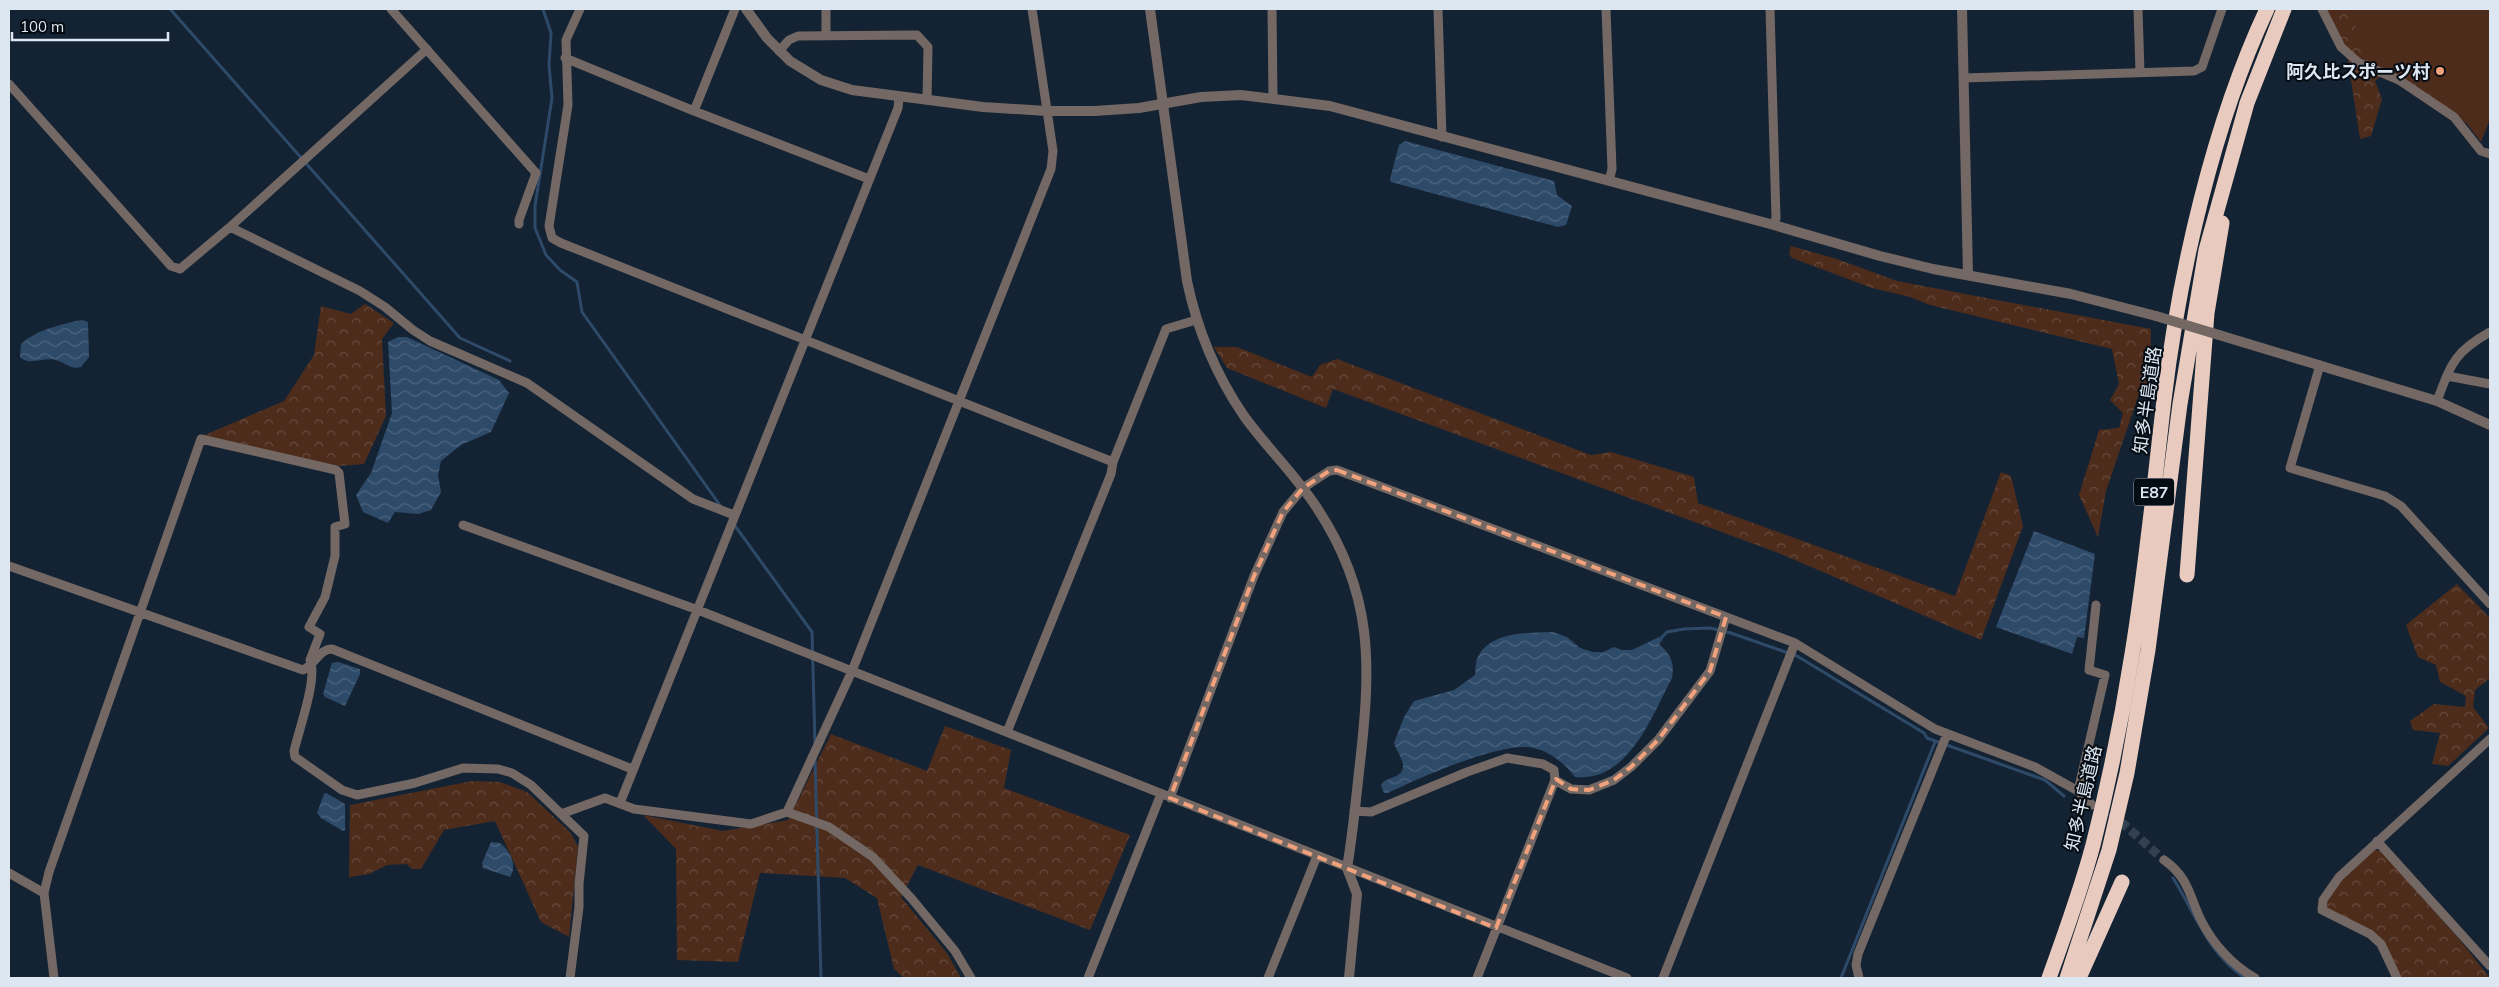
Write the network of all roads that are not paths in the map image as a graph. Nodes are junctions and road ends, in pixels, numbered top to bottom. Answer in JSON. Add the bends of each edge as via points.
{"nodes":[{"id":1,"x":391,"y":9,"type":"edge"},
{"id":2,"x":580,"y":9,"type":"edge"},
{"id":3,"x":735,"y":9,"type":"edge"},
{"id":4,"x":746,"y":9,"type":"edge"},
{"id":5,"x":826,"y":9,"type":"edge"},
{"id":6,"x":1032,"y":9,"type":"edge"},
{"id":7,"x":1150,"y":9,"type":"edge"},
{"id":8,"x":1272,"y":9,"type":"edge"},
{"id":9,"x":1438,"y":9,"type":"edge"},
{"id":10,"x":1606,"y":9,"type":"edge"},
{"id":11,"x":1770,"y":9,"type":"edge"},
{"id":12,"x":1962,"y":9,"type":"edge"},
{"id":13,"x":2138,"y":9,"type":"edge"},
{"id":14,"x":2222,"y":9,"type":"edge"},
{"id":15,"x":2267,"y":9,"type":"edge"},
{"id":16,"x":2284,"y":9,"type":"edge"},
{"id":17,"x":2322,"y":9,"type":"edge"},
{"id":18,"x":826,"y":35,"type":"junction"},
{"id":19,"x":427,"y":50,"type":"junction"},
{"id":20,"x":780,"y":51,"type":"junction"},
{"id":21,"x":565,"y":58,"type":"junction"},
{"id":22,"x":2140,"y":72,"type":"junction"},
{"id":23,"x":1964,"y":78,"type":"junction"},
{"id":24,"x":9,"y":84,"type":"edge"},
{"id":25,"x":899,"y":98,"type":"junction"},
{"id":26,"x":1273,"y":98,"type":"junction"},
{"id":27,"x":927,"y":100,"type":"junction"},
{"id":28,"x":1162,"y":103,"type":"junction"},
{"id":29,"x":694,"y":111,"type":"junction"},
{"id":30,"x":1046,"y":111,"type":"junction"},
{"id":31,"x":1442,"y":137,"type":"junction"},
{"id":32,"x":2236,"y":140,"type":"junction"},
{"id":33,"x":2490,"y":154,"type":"edge"},
{"id":34,"x":869,"y":179,"type":"junction"},
{"id":35,"x":1609,"y":181,"type":"junction"},
{"id":36,"x":519,"y":224,"type":"dead end"},
{"id":37,"x":1774,"y":226,"type":"junction"},
{"id":38,"x":230,"y":227,"type":"junction"},
{"id":39,"x":1968,"y":274,"type":"junction"},
{"id":40,"x":1196,"y":320,"type":"junction"},
{"id":41,"x":2490,"y":332,"type":"edge"},
{"id":42,"x":804,"y":339,"type":"junction"},
{"id":43,"x":2320,"y":365,"type":"junction"},
{"id":44,"x":2447,"y":376,"type":"junction"},
{"id":45,"x":2490,"y":384,"type":"edge"},
{"id":46,"x":960,"y":400,"type":"junction"},
{"id":47,"x":2437,"y":401,"type":"junction"},
{"id":48,"x":2490,"y":425,"type":"edge"},
{"id":49,"x":1113,"y":462,"type":"junction"},
{"id":50,"x":1302,"y":488,"type":"junction"},
{"id":51,"x":734,"y":515,"type":"junction"},
{"id":52,"x":463,"y":525,"type":"dead end"},
{"id":53,"x":9,"y":566,"type":"edge"},
{"id":54,"x":2187,"y":575,"type":"dead end"},
{"id":55,"x":2096,"y":604,"type":"dead end"},
{"id":56,"x":2490,"y":604,"type":"edge"},
{"id":57,"x":698,"y":610,"type":"junction"},
{"id":58,"x":140,"y":613,"type":"junction"},
{"id":59,"x":1726,"y":617,"type":"junction"},
{"id":60,"x":1795,"y":643,"type":"junction"},
{"id":61,"x":312,"y":666,"type":"junction"},
{"id":62,"x":852,"y":671,"type":"junction"},
{"id":63,"x":1007,"y":732,"type":"junction"},
{"id":64,"x":1948,"y":734,"type":"junction"},
{"id":65,"x":2490,"y":739,"type":"edge"},
{"id":66,"x":632,"y":769,"type":"junction"},
{"id":67,"x":1555,"y":780,"type":"junction"},
{"id":68,"x":2078,"y":791,"type":"junction"},
{"id":69,"x":1166,"y":796,"type":"junction"},
{"id":70,"x":620,"y":803,"type":"junction"},
{"id":71,"x":2092,"y":806,"type":"tunnel mouth"},
{"id":72,"x":1354,"y":811,"type":"junction"},
{"id":73,"x":787,"y":812,"type":"junction"},
{"id":74,"x":561,"y":814,"type":"junction"},
{"id":75,"x":2377,"y":841,"type":"junction"},
{"id":76,"x":1317,"y":856,"type":"junction"},
{"id":77,"x":2164,"y":860,"type":"tunnel mouth"},
{"id":78,"x":1347,"y":868,"type":"junction"},
{"id":79,"x":9,"y":873,"type":"edge"},
{"id":80,"x":2122,"y":882,"type":"dead end"},
{"id":81,"x":44,"y":893,"type":"junction"},
{"id":82,"x":1496,"y":928,"type":"junction"},
{"id":83,"x":2490,"y":966,"type":"edge"},
{"id":84,"x":54,"y":978,"type":"edge"},
{"id":85,"x":570,"y":978,"type":"edge"},
{"id":86,"x":971,"y":978,"type":"edge"},
{"id":87,"x":1088,"y":978,"type":"edge"},
{"id":88,"x":1268,"y":978,"type":"edge"},
{"id":89,"x":1349,"y":978,"type":"edge"},
{"id":90,"x":1477,"y":978,"type":"edge"},
{"id":91,"x":1627,"y":978,"type":"edge"},
{"id":92,"x":1663,"y":978,"type":"edge"},
{"id":93,"x":1859,"y":978,"type":"edge"},
{"id":94,"x":2050,"y":978,"type":"edge"},
{"id":95,"x":2067,"y":978,"type":"edge"},
{"id":96,"x":2079,"y":978,"type":"edge"},
{"id":97,"x":2255,"y":978,"type":"edge"},
{"id":98,"x":2397,"y":978,"type":"edge"}],
"edges":[{"from":1,"to":19,"type":"street"},
{"from":2,"to":21,"type":"street","via":[[566,40]]},
{"from":3,"to":29,"type":"street"},
{"from":4,"to":20,"type":"street"},
{"from":5,"to":18,"type":"street"},
{"from":6,"to":30,"type":"street"},
{"from":7,"to":28,"type":"street"},
{"from":8,"to":26,"type":"street"},
{"from":9,"to":31,"type":"street"},
{"from":10,"to":35,"type":"street","via":[[1612,169]]},
{"from":11,"to":37,"type":"street"},
{"from":12,"to":23,"type":"street"},
{"from":13,"to":22,"type":"street"},
{"from":14,"to":22,"type":"street","via":[[2202,67],[2194,71]]},
{"from":15,"to":94,"type":"highway","name":"知多半島道路","number":"E87","via":[[2232,99],[2199,211],[2164,398],[2134,644],[2110,770],[2092,847]]},
{"from":16,"to":32,"type":"highway","name":"知多半島道路","number":"E87","via":[[2261,64]]},
{"from":17,"to":33,"type":"street","via":[[2341,47],[2359,63],[2399,80],[2454,117],[2481,151]]},
{"from":18,"to":20,"type":"street","via":[[795,36]]},
{"from":18,"to":27,"type":"street","via":[[911,34],[922,38],[929,55]]},
{"from":19,"to":36,"type":"street","via":[[539,173]]},
{"from":19,"to":38,"type":"street"},
{"from":20,"to":25,"type":"street","via":[[821,80],[852,90]]},
{"from":21,"to":29,"type":"street"},
{"from":21,"to":42,"type":"street","via":[[568,105],[550,226],[552,238]]},
{"from":22,"to":23,"type":"street"},
{"from":23,"to":39,"type":"street"},
{"from":24,"to":38,"type":"street","via":[[171,266],[183,268]]},
{"from":25,"to":27,"type":"street"},
{"from":25,"to":34,"type":"street","via":[[898,108]]},
{"from":26,"to":28,"type":"street","via":[[1222,96]]},
{"from":26,"to":31,"type":"street","via":[[1330,106]]},
{"from":27,"to":30,"type":"street"},
{"from":28,"to":30,"type":"street","via":[[1095,111]]},
{"from":28,"to":40,"type":"street","via":[[1187,281]]},
{"from":29,"to":34,"type":"street"},
{"from":30,"to":46,"type":"street","via":[[1053,151],[1051,169]]},
{"from":31,"to":35,"type":"street"},
{"from":32,"to":54,"type":"highway","via":[[2236,162],[2207,313]]},
{"from":32,"to":95,"type":"highway","name":"知多半島道路","number":"E87","via":[[2206,250],[2194,312],[2149,641],[2127,773],[2109,850]]},
{"from":34,"to":42,"type":"street"},
{"from":35,"to":37,"type":"street"},
{"from":37,"to":39,"type":"street","via":[[1880,256]]},
{"from":38,"to":51,"type":"street","via":[[360,291],[430,341],[527,383],[693,499]]},
{"from":39,"to":43,"type":"street","bridge":true,"via":[[2071,294]]},
{"from":40,"to":49,"type":"street","via":[[1166,329]]},
{"from":40,"to":50,"type":"street","via":[[1208,351],[1244,417]]},
{"from":41,"to":44,"type":"street","via":[[2464,348]]},
{"from":42,"to":46,"type":"street"},
{"from":42,"to":51,"type":"street"},
{"from":43,"to":47,"type":"street"},
{"from":43,"to":56,"type":"street","via":[[2290,468],[2385,496],[2401,506]]},
{"from":44,"to":45,"type":"street"},
{"from":44,"to":47,"type":"street"},
{"from":46,"to":49,"type":"street"},
{"from":46,"to":62,"type":"street"},
{"from":47,"to":48,"type":"street"},
{"from":49,"to":63,"type":"street","via":[[1111,474]]},
{"from":50,"to":59,"type":"street","via":[[1329,470],[1337,470]]},
{"from":50,"to":69,"type":"street","via":[[1283,512],[1254,576]]},
{"from":50,"to":72,"type":"street","via":[[1343,554],[1364,625],[1367,696]]},
{"from":51,"to":57,"type":"street"},
{"from":52,"to":57,"type":"street"},
{"from":53,"to":58,"type":"street"},
{"from":55,"to":68,"type":"street","via":[[2089,670],[2105,675]]},
{"from":57,"to":62,"type":"street"},
{"from":57,"to":66,"type":"street"},
{"from":58,"to":61,"type":"street","via":[[303,670]]},
{"from":58,"to":61,"type":"street","via":[[201,439],[336,470],[345,524],[335,527],[335,556],[327,589],[309,627],[320,634],[310,660]]},
{"from":58,"to":81,"type":"street"},
{"from":59,"to":60,"type":"street"},
{"from":59,"to":67,"type":"street","via":[[1710,671],[1658,740],[1631,767],[1614,780],[1590,790],[1571,789]]},
{"from":60,"to":64,"type":"street"},
{"from":60,"to":92,"type":"street"},
{"from":61,"to":66,"type":"street","via":[[322,652],[332,649]]},
{"from":61,"to":74,"type":"street","via":[[312,681],[294,754],[342,790],[356,795],[366,794],[463,768],[498,769],[531,784]]},
{"from":62,"to":63,"type":"street"},
{"from":62,"to":73,"type":"street"},
{"from":63,"to":69,"type":"street"},
{"from":64,"to":68,"type":"street","via":[[2036,767]]},
{"from":64,"to":93,"type":"street","via":[[1858,954]]},
{"from":65,"to":75,"type":"street"},
{"from":66,"to":70,"type":"street"},
{"from":67,"to":72,"type":"street","via":[[1554,770],[1543,764],[1508,758],[1371,812]]},
{"from":67,"to":82,"type":"street"},
{"from":68,"to":71,"type":"street"},
{"from":69,"to":76,"type":"street"},
{"from":69,"to":87,"type":"street"},
{"from":70,"to":73,"type":"street","via":[[634,809],[751,824]]},
{"from":70,"to":74,"type":"street","via":[[605,798]]},
{"from":72,"to":78,"type":"street"},
{"from":73,"to":86,"type":"street","via":[[829,827],[873,857],[955,950]]},
{"from":74,"to":85,"type":"street","via":[[582,833],[585,843]]},
{"from":75,"to":83,"type":"street"},
{"from":75,"to":98,"type":"street","via":[[2339,876],[2321,906],[2325,912],[2370,934],[2381,944]]},
{"from":76,"to":78,"type":"street"},
{"from":76,"to":88,"type":"street"},
{"from":77,"to":97,"type":"street","via":[[2178,870],[2214,942],[2227,957]]},
{"from":78,"to":82,"type":"street"},
{"from":78,"to":89,"type":"street","via":[[1357,894]]},
{"from":79,"to":81,"type":"street"},
{"from":80,"to":96,"type":"highway"},
{"from":81,"to":84,"type":"street"},
{"from":82,"to":90,"type":"street"},
{"from":82,"to":91,"type":"street"}]}
